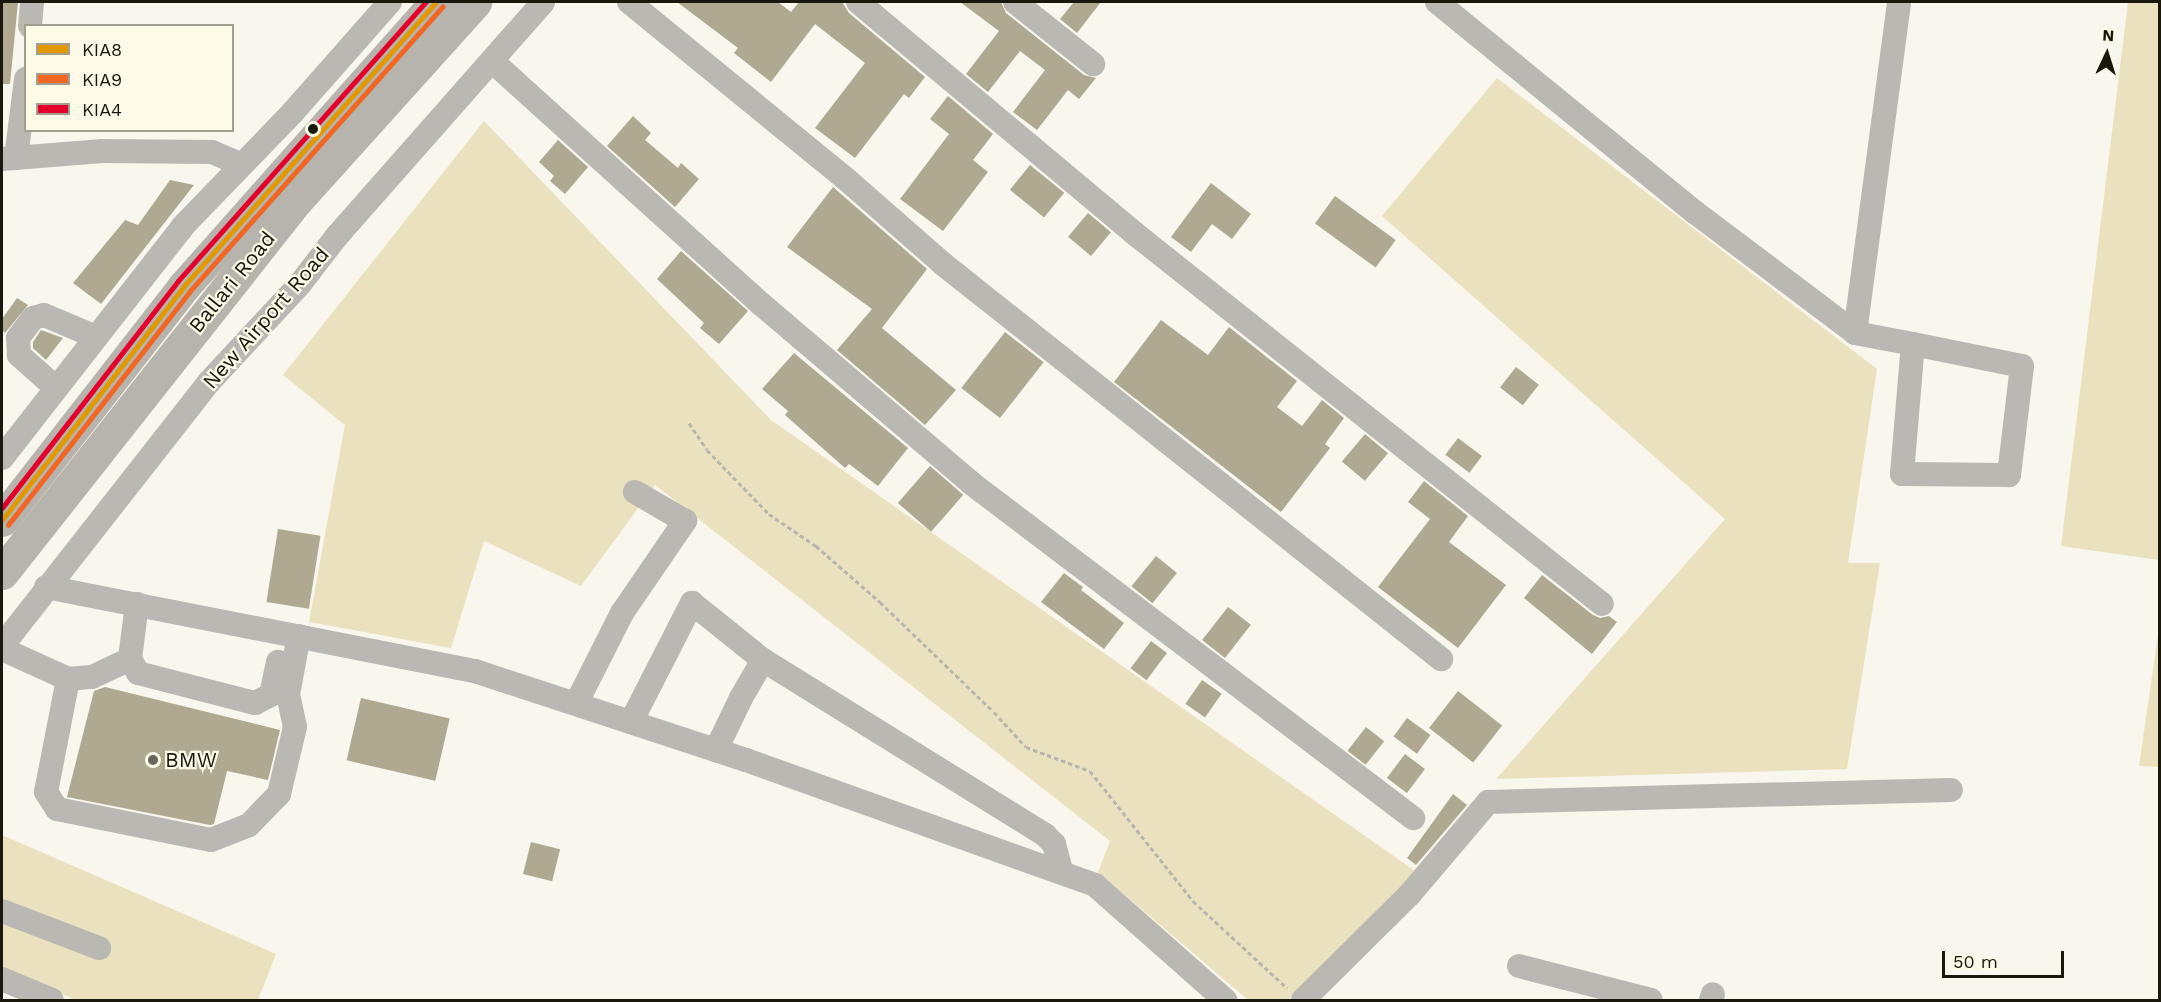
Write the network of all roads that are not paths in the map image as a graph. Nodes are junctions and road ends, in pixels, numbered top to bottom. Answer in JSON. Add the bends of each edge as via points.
{"nodes":[{"id":1,"x":32,"y":2,"type":"edge"},
{"id":2,"x":390,"y":2,"type":"edge"},
{"id":3,"x":475,"y":2,"type":"edge"},
{"id":4,"x":543,"y":2,"type":"edge"},
{"id":5,"x":629,"y":2,"type":"edge"},
{"id":6,"x":858,"y":2,"type":"edge"},
{"id":7,"x":1015,"y":2,"type":"edge"},
{"id":8,"x":1437,"y":2,"type":"edge"},
{"id":9,"x":1899,"y":2,"type":"edge"},
{"id":10,"x":431,"y":20,"type":"edge"},
{"id":11,"x":30,"y":24,"type":"edge"},
{"id":12,"x":492,"y":61,"type":"junction"},
{"id":13,"x":1093,"y":64,"type":"dead end"},
{"id":14,"x":24,"y":88,"type":"edge"},
{"id":15,"x":9,"y":158,"type":"edge"},
{"id":16,"x":240,"y":164,"type":"junction"},
{"id":17,"x":1855,"y":333,"type":"junction"},
{"id":18,"x":96,"y":337,"type":"junction"},
{"id":19,"x":1912,"y":344,"type":"junction"},
{"id":20,"x":56,"y":388,"type":"junction"},
{"id":21,"x":6,"y":448,"type":"edge"},
{"id":22,"x":635,"y":492,"type":"dead end"},
{"id":23,"x":2,"y":520,"type":"edge"},
{"id":24,"x":2,"y":573,"type":"edge"},
{"id":25,"x":46,"y":587,"type":"junction"},
{"id":26,"x":137,"y":604,"type":"junction"},
{"id":27,"x":1602,"y":604,"type":"dead end"},
{"id":28,"x":292,"y":634,"type":"junction"},
{"id":29,"x":2,"y":647,"type":"edge"},
{"id":30,"x":130,"y":659,"type":"junction"},
{"id":31,"x":1441,"y":659,"type":"dead end"},
{"id":32,"x":764,"y":660,"type":"junction"},
{"id":33,"x":68,"y":679,"type":"junction"},
{"id":34,"x":578,"y":702,"type":"junction"},
{"id":35,"x":631,"y":722,"type":"junction"},
{"id":36,"x":716,"y":750,"type":"junction"},
{"id":37,"x":1951,"y":790,"type":"dead end"},
{"id":38,"x":1413,"y":818,"type":"dead end"},
{"id":39,"x":1062,"y":873,"type":"junction"},
{"id":40,"x":2,"y":911,"type":"edge"},
{"id":41,"x":99,"y":948,"type":"dead end"},
{"id":42,"x":1519,"y":966,"type":"dead end"},
{"id":43,"x":2,"y":979,"type":"edge"},
{"id":44,"x":1299,"y":997,"type":"edge"},
{"id":45,"x":52,"y":1000,"type":"edge"},
{"id":46,"x":1225,"y":1000,"type":"edge"},
{"id":47,"x":1651,"y":1000,"type":"edge"}],
"edges":[{"from":1,"to":11,"type":"street"},
{"from":2,"to":16,"type":"street","via":[[293,112]]},
{"from":3,"to":10,"type":"highway","name":"Ballari Road"},
{"from":4,"to":12,"type":"street","name":"New Airport Road"},
{"from":5,"to":31,"type":"street","via":[[846,179],[943,264]]},
{"from":6,"to":27,"type":"street","via":[[1134,233]]},
{"from":7,"to":13,"type":"street"},
{"from":8,"to":17,"type":"street","via":[[1696,213]]},
{"from":9,"to":17,"type":"street"},
{"from":10,"to":23,"type":"highway","name":"Ballari Road","via":[[184,286]]},
{"from":10,"to":24,"type":"highway","name":"Ballari Road","via":[[296,201]]},
{"from":12,"to":25,"type":"street","name":"New Airport Road","via":[[337,236],[300,284],[208,382]]},
{"from":12,"to":38,"type":"street","via":[[761,304],[971,483]]},
{"from":14,"to":15,"type":"street"},
{"from":15,"to":16,"type":"street","via":[[102,151],[212,152]]},
{"from":16,"to":18,"type":"street","via":[[183,226]]},
{"from":17,"to":19,"type":"street"},
{"from":18,"to":20,"type":"street"},
{"from":18,"to":20,"type":"street","via":[[44,315],[33,318],[18,338],[19,355]]},
{"from":19,"to":19,"type":"street","via":[[2022,366],[2009,475],[1902,474]]},
{"from":20,"to":21,"type":"street"},
{"from":22,"to":34,"type":"street","via":[[685,521],[622,613]]},
{"from":25,"to":26,"type":"street"},
{"from":25,"to":29,"type":"street","name":"New Airport Road"},
{"from":26,"to":28,"type":"street"},
{"from":26,"to":30,"type":"street"},
{"from":28,"to":30,"type":"street","via":[[271,695],[255,703],[138,673]]},
{"from":28,"to":33,"type":"street","via":[[288,694],[296,727],[279,794],[249,825],[211,840],[57,809],[46,792]]},
{"from":28,"to":34,"type":"street","via":[[475,671]]},
{"from":29,"to":33,"type":"street"},
{"from":30,"to":33,"type":"street","via":[[92,677]]},
{"from":32,"to":35,"type":"street","via":[[692,603]]},
{"from":32,"to":36,"type":"street"},
{"from":32,"to":39,"type":"street","via":[[1045,835],[1054,844]]},
{"from":34,"to":35,"type":"street"},
{"from":35,"to":36,"type":"street"},
{"from":36,"to":39,"type":"street"},
{"from":37,"to":44,"type":"street","via":[[1488,802],[1410,894]]},
{"from":39,"to":46,"type":"street","via":[[1095,885]]},
{"from":40,"to":41,"type":"street"},
{"from":42,"to":47,"type":"street"},
{"from":43,"to":45,"type":"street"}]}
